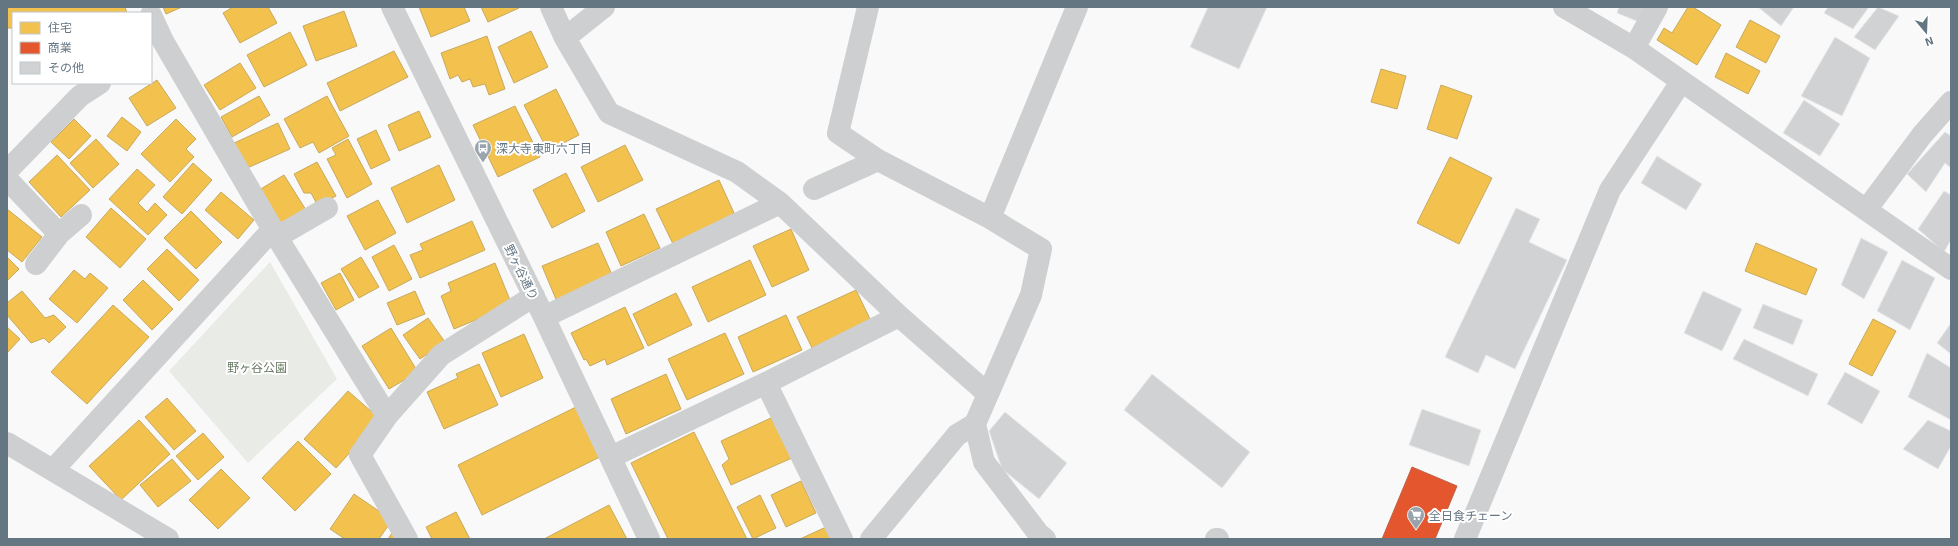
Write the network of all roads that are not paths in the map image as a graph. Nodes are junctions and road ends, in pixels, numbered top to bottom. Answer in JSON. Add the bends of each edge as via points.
{"nodes":[{"id":1,"x":392,"y":7,"type":"edge"},
{"id":2,"x":551,"y":7,"type":"edge"},
{"id":3,"x":604,"y":7,"type":"edge"},
{"id":4,"x":868,"y":7,"type":"edge"},
{"id":5,"x":1077,"y":7,"type":"edge"},
{"id":6,"x":1564,"y":7,"type":"edge"},
{"id":7,"x":1657,"y":7,"type":"edge"},
{"id":8,"x":152,"y":23,"type":"edge"},
{"id":9,"x":565,"y":38,"type":"junction"},
{"id":10,"x":157,"y":45,"type":"edge"},
{"id":11,"x":1634,"y":48,"type":"junction"},
{"id":12,"x":1681,"y":82,"type":"junction"},
{"id":13,"x":98,"y":84,"type":"edge"},
{"id":14,"x":1951,"y":102,"type":"edge"},
{"id":15,"x":878,"y":160,"type":"junction"},
{"id":16,"x":7,"y":171,"type":"edge"},
{"id":17,"x":7,"y":179,"type":"edge"},
{"id":18,"x":814,"y":189,"type":"dead end"},
{"id":19,"x":780,"y":203,"type":"junction"},
{"id":20,"x":327,"y":208,"type":"dead end"},
{"id":21,"x":1866,"y":210,"type":"junction"},
{"id":22,"x":81,"y":215,"type":"dead end"},
{"id":23,"x":990,"y":218,"type":"junction"},
{"id":24,"x":275,"y":233,"type":"junction"},
{"id":25,"x":59,"y":234,"type":"junction"},
{"id":26,"x":36,"y":264,"type":"dead end"},
{"id":27,"x":1951,"y":269,"type":"edge"},
{"id":28,"x":534,"y":296,"type":"junction"},
{"id":29,"x":899,"y":316,"type":"junction"},
{"id":30,"x":544,"y":317,"type":"junction"},
{"id":31,"x":766,"y":383,"type":"junction"},
{"id":32,"x":988,"y":394,"type":"junction"},
{"id":33,"x":387,"y":416,"type":"junction"},
{"id":34,"x":975,"y":424,"type":"junction"},
{"id":35,"x":7,"y":443,"type":"edge"},
{"id":36,"x":611,"y":457,"type":"junction"},
{"id":37,"x":53,"y":470,"type":"junction"},
{"id":38,"x":168,"y":539,"type":"edge"},
{"id":39,"x":407,"y":539,"type":"edge"},
{"id":40,"x":650,"y":539,"type":"edge"},
{"id":41,"x":842,"y":539,"type":"edge"},
{"id":42,"x":871,"y":539,"type":"edge"},
{"id":43,"x":1045,"y":539,"type":"edge"},
{"id":44,"x":1465,"y":539,"type":"edge"}],
"edges":[{"from":1,"to":28,"type":"street","name":"野ヶ谷通り"},
{"from":2,"to":9,"type":"street"},
{"from":3,"to":9,"type":"street"},
{"from":4,"to":15,"type":"street","via":[[838,133]]},
{"from":5,"to":23,"type":"street"},
{"from":6,"to":11,"type":"street"},
{"from":7,"to":11,"type":"street"},
{"from":8,"to":10,"type":"street"},
{"from":9,"to":19,"type":"street","via":[[609,113],[737,172]]},
{"from":10,"to":24,"type":"street"},
{"from":11,"to":12,"type":"street"},
{"from":12,"to":21,"type":"street"},
{"from":12,"to":44,"type":"street","via":[[1610,190]]},
{"from":13,"to":16,"type":"street","via":[[80,96]]},
{"from":14,"to":21,"type":"street","via":[[1922,135]]},
{"from":15,"to":18,"type":"street"},
{"from":15,"to":23,"type":"street"},
{"from":17,"to":25,"type":"street"},
{"from":19,"to":29,"type":"street"},
{"from":19,"to":30,"type":"street"},
{"from":20,"to":24,"type":"street"},
{"from":21,"to":27,"type":"street"},
{"from":22,"to":25,"type":"street"},
{"from":23,"to":32,"type":"street","via":[[1041,248],[1031,295]]},
{"from":24,"to":33,"type":"street"},
{"from":24,"to":37,"type":"street"},
{"from":25,"to":26,"type":"street"},
{"from":28,"to":30,"type":"street","name":"野ヶ谷通り"},
{"from":28,"to":33,"type":"street","via":[[441,355]]},
{"from":29,"to":31,"type":"street"},
{"from":29,"to":32,"type":"street"},
{"from":30,"to":36,"type":"street","name":"野ヶ谷通り"},
{"from":31,"to":36,"type":"street"},
{"from":31,"to":41,"type":"street"},
{"from":32,"to":34,"type":"street"},
{"from":33,"to":39,"type":"street","via":[[360,455]]},
{"from":34,"to":42,"type":"street","via":[[957,436]]},
{"from":34,"to":43,"type":"street","via":[[984,462]]},
{"from":35,"to":37,"type":"street"},
{"from":36,"to":40,"type":"street","name":"野ヶ谷通り"},
{"from":37,"to":38,"type":"street"}]}
